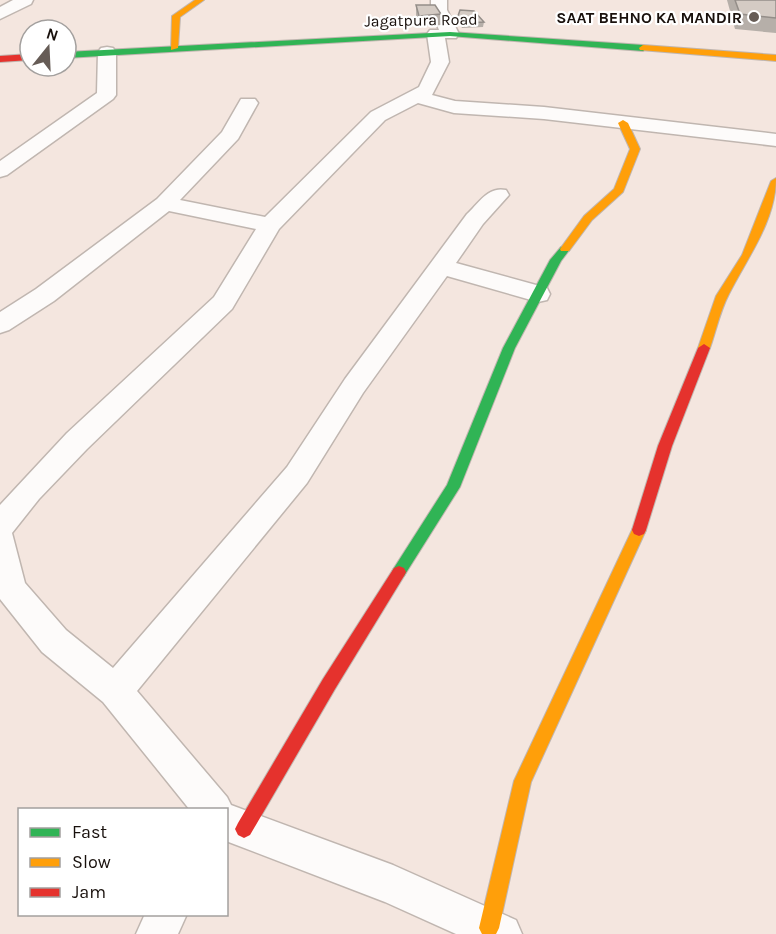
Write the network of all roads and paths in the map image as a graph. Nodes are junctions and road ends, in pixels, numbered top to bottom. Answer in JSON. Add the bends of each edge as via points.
{"nodes":[{"id":1,"x":25,"y":0,"type":"edge"},
{"id":2,"x":200,"y":0,"type":"edge"},
{"id":3,"x":439,"y":0,"type":"edge"},
{"id":4,"x":0,"y":14,"type":"edge"},
{"id":5,"x":443,"y":34,"type":"junction"},
{"id":6,"x":174,"y":48,"type":"junction"},
{"id":7,"x":107,"y":52,"type":"junction"},
{"id":8,"x":78,"y":54,"type":"edge"},
{"id":9,"x":18,"y":58,"type":"edge"},
{"id":10,"x":776,"y":58,"type":"edge"},
{"id":11,"x":0,"y":59,"type":"edge"},
{"id":12,"x":416,"y":96,"type":"junction"},
{"id":13,"x":248,"y":103,"type":"dead end"},
{"id":14,"x":623,"y":123,"type":"junction"},
{"id":15,"x":776,"y":140,"type":"edge"},
{"id":16,"x":0,"y":171,"type":"edge"},
{"id":17,"x":776,"y":181,"type":"edge"},
{"id":18,"x":498,"y":195,"type":"dead end"},
{"id":19,"x":165,"y":204,"type":"junction"},
{"id":20,"x":270,"y":225,"type":"junction"},
{"id":21,"x":442,"y":267,"type":"junction"},
{"id":22,"x":538,"y":294,"type":"junction"},
{"id":23,"x":0,"y":324,"type":"edge"},
{"id":24,"x":0,"y":527,"type":"edge"},
{"id":25,"x":0,"y":539,"type":"edge"},
{"id":26,"x":115,"y":691,"type":"junction"},
{"id":27,"x":217,"y":808,"type":"edge"},
{"id":28,"x":228,"y":820,"type":"edge"},
{"id":29,"x":166,"y":916,"type":"edge"},
{"id":30,"x":496,"y":931,"type":"edge"},
{"id":31,"x":156,"y":934,"type":"edge"}],
"edges":[{"from":1,"to":4,"type":"street"},
{"from":2,"to":6,"type":"street","via":[[176,16]]},
{"from":3,"to":5,"type":"street"},
{"from":5,"to":6,"type":"street","name":"Jagatpura Road"},
{"from":5,"to":10,"type":"street","name":"Jagatpura Road"},
{"from":5,"to":12,"type":"street","via":[[440,62],[427,90]]},
{"from":6,"to":7,"type":"street","name":"Jagatpura Road"},
{"from":7,"to":8,"type":"street","name":"Jagatpura Road"},
{"from":7,"to":16,"type":"street","via":[[105,96]]},
{"from":9,"to":11,"type":"street"},
{"from":12,"to":14,"type":"street","via":[[454,107]]},
{"from":12,"to":20,"type":"street","via":[[378,116]]},
{"from":13,"to":19,"type":"street","via":[[231,135]]},
{"from":14,"to":15,"type":"street"},
{"from":14,"to":22,"type":"street","via":[[635,150],[619,190],[588,218],[556,260]]},
{"from":17,"to":30,"type":"street","via":[[747,255],[722,296],[665,447],[637,536],[523,781]]},
{"from":18,"to":21,"type":"street","via":[[475,219]]},
{"from":19,"to":20,"type":"street"},
{"from":19,"to":23,"type":"street","via":[[45,296]]},
{"from":20,"to":24,"type":"street","via":[[223,303],[76,441]]},
{"from":21,"to":22,"type":"street"},
{"from":21,"to":26,"type":"street","via":[[354,386],[297,475]]},
{"from":22,"to":28,"type":"street","via":[[509,348],[453,487],[329,684]]},
{"from":25,"to":26,"type":"street","via":[[11,589],[54,641]]},
{"from":26,"to":27,"type":"street"},
{"from":28,"to":30,"type":"street","via":[[393,885]]},
{"from":29,"to":31,"type":"street"}]}
